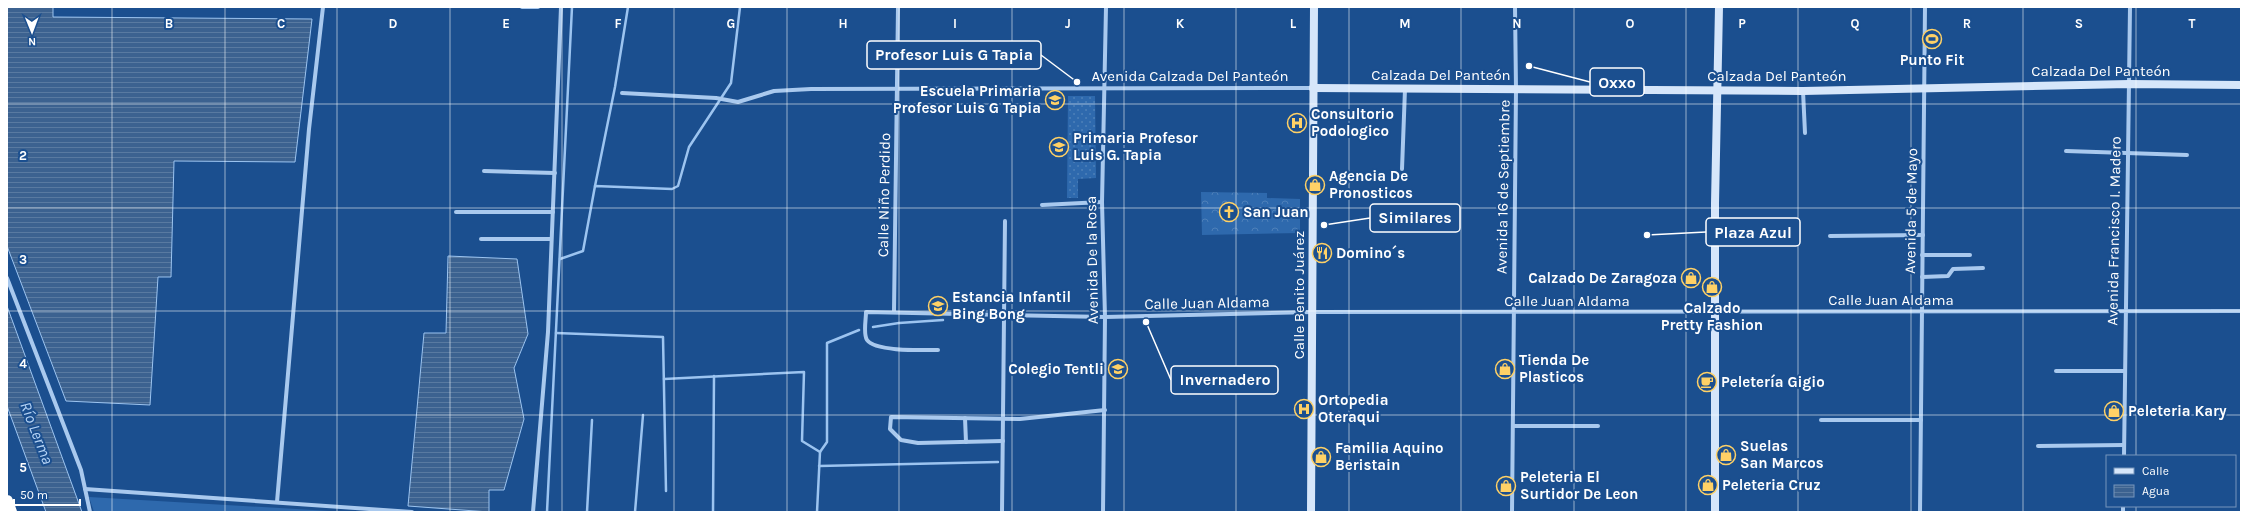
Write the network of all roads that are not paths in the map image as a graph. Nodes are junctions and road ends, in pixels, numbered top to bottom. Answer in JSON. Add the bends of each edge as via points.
{"nodes":[{"id":1,"x":323,"y":7,"type":"edge"},
{"id":2,"x":522,"y":7,"type":"edge"},
{"id":3,"x":538,"y":7,"type":"edge"},
{"id":4,"x":561,"y":7,"type":"edge"},
{"id":5,"x":898,"y":7,"type":"edge"},
{"id":6,"x":1106,"y":7,"type":"edge"},
{"id":7,"x":1314,"y":7,"type":"edge"},
{"id":8,"x":1515,"y":7,"type":"edge"},
{"id":9,"x":1719,"y":7,"type":"edge"},
{"id":10,"x":1925,"y":7,"type":"edge"},
{"id":11,"x":2130,"y":7,"type":"edge"},
{"id":12,"x":2129,"y":84,"type":"junction"},
{"id":13,"x":2241,"y":85,"type":"edge"},
{"id":14,"x":1105,"y":88,"type":"junction"},
{"id":15,"x":1313,"y":88,"type":"junction"},
{"id":16,"x":1925,"y":88,"type":"junction"},
{"id":17,"x":1405,"y":89,"type":"junction"},
{"id":18,"x":1516,"y":89,"type":"junction"},
{"id":19,"x":897,"y":90,"type":"junction"},
{"id":20,"x":1718,"y":90,"type":"junction"},
{"id":21,"x":1803,"y":91,"type":"junction"},
{"id":22,"x":622,"y":93,"type":"dead end"},
{"id":23,"x":1805,"y":133,"type":"dead end"},
{"id":24,"x":2066,"y":151,"type":"dead end"},
{"id":25,"x":2128,"y":154,"type":"junction"},
{"id":26,"x":2187,"y":155,"type":"dead end"},
{"id":27,"x":1402,"y":169,"type":"dead end"},
{"id":28,"x":484,"y":171,"type":"dead end"},
{"id":29,"x":555,"y":173,"type":"junction"},
{"id":30,"x":1102,"y":202,"type":"junction"},
{"id":31,"x":1042,"y":205,"type":"dead end"},
{"id":32,"x":456,"y":212,"type":"dead end"},
{"id":33,"x":553,"y":212,"type":"junction"},
{"id":34,"x":1005,"y":220,"type":"dead end"},
{"id":35,"x":1923,"y":235,"type":"junction"},
{"id":36,"x":1830,"y":236,"type":"dead end"},
{"id":37,"x":480,"y":239,"type":"dead end"},
{"id":38,"x":551,"y":239,"type":"junction"},
{"id":39,"x":1922,"y":255,"type":"junction"},
{"id":40,"x":1970,"y":255,"type":"dead end"},
{"id":41,"x":1983,"y":268,"type":"dead end"},
{"id":42,"x":1922,"y":277,"type":"junction"},
{"id":43,"x":7,"y":278,"type":"edge"},
{"id":44,"x":2125,"y":311,"type":"junction"},
{"id":45,"x":2241,"y":311,"type":"edge"},
{"id":46,"x":894,"y":312,"type":"junction"},
{"id":47,"x":1313,"y":312,"type":"junction"},
{"id":48,"x":1514,"y":312,"type":"junction"},
{"id":49,"x":1922,"y":312,"type":"junction"},
{"id":50,"x":1716,"y":313,"type":"junction"},
{"id":51,"x":1004,"y":315,"type":"junction"},
{"id":52,"x":1105,"y":317,"type":"junction"},
{"id":53,"x":938,"y":350,"type":"dead end"},
{"id":54,"x":2056,"y":371,"type":"dead end"},
{"id":55,"x":2124,"y":371,"type":"junction"},
{"id":56,"x":1105,"y":410,"type":"junction"},
{"id":57,"x":965,"y":418,"type":"junction"},
{"id":58,"x":1004,"y":419,"type":"junction"},
{"id":59,"x":1821,"y":420,"type":"dead end"},
{"id":60,"x":1921,"y":420,"type":"junction"},
{"id":61,"x":1513,"y":426,"type":"junction"},
{"id":62,"x":1598,"y":426,"type":"dead end"},
{"id":63,"x":1003,"y":441,"type":"junction"},
{"id":64,"x":966,"y":442,"type":"junction"},
{"id":65,"x":2124,"y":445,"type":"junction"},
{"id":66,"x":2038,"y":446,"type":"dead end"},
{"id":67,"x":2124,"y":455,"type":"edge"},
{"id":68,"x":85,"y":489,"type":"junction"},
{"id":69,"x":7,"y":501,"type":"edge"},
{"id":70,"x":277,"y":502,"type":"junction"},
{"id":71,"x":11,"y":512,"type":"edge"},
{"id":72,"x":90,"y":512,"type":"edge"},
{"id":73,"x":412,"y":512,"type":"edge"},
{"id":74,"x":533,"y":512,"type":"edge"},
{"id":75,"x":1002,"y":512,"type":"edge"},
{"id":76,"x":1103,"y":512,"type":"edge"},
{"id":77,"x":1311,"y":512,"type":"edge"},
{"id":78,"x":1512,"y":512,"type":"edge"},
{"id":79,"x":1715,"y":512,"type":"edge"},
{"id":80,"x":1920,"y":512,"type":"edge"}],
"edges":[{"from":1,"to":70,"type":"street","via":[[309,129]]},
{"from":2,"to":3,"type":"street"},
{"from":4,"to":29,"type":"street"},
{"from":5,"to":19,"type":"street","name":"Calle Niño Perdido"},
{"from":6,"to":14,"type":"street","name":"Avenida De la Rosa"},
{"from":7,"to":15,"type":"main road","name":"Calle Benito Juárez"},
{"from":8,"to":18,"type":"street","name":"Avenida 16 de Septiembre"},
{"from":9,"to":20,"type":"main road"},
{"from":10,"to":16,"type":"street","name":"Avenida 5 de Mayo"},
{"from":11,"to":12,"type":"street","name":"Avenida Francisco I. Madero"},
{"from":12,"to":13,"type":"main road","name":"Calzada Del Panteón"},
{"from":12,"to":16,"type":"main road","name":"Calzada Del Panteón"},
{"from":12,"to":25,"type":"street","name":"Avenida Francisco I. Madero"},
{"from":14,"to":15,"type":"street","name":"Avenida Calzada Del Panteón"},
{"from":14,"to":19,"type":"street","name":"Avenida Calzada Del Panteón"},
{"from":14,"to":30,"type":"street","name":"Avenida De la Rosa"},
{"from":15,"to":17,"type":"main road","name":"Calzada Del Panteón"},
{"from":15,"to":47,"type":"main road","name":"Calle Benito Juárez"},
{"from":16,"to":21,"type":"main road","name":"Calzada Del Panteón"},
{"from":16,"to":35,"type":"street","name":"Avenida 5 de Mayo"},
{"from":17,"to":18,"type":"main road","name":"Calzada Del Panteón"},
{"from":17,"to":27,"type":"street"},
{"from":18,"to":20,"type":"main road","name":"Calzada Del Panteón"},
{"from":18,"to":48,"type":"street","name":"Avenida 16 de Septiembre"},
{"from":19,"to":22,"type":"street","name":"Avenida Calzada Del Panteón","via":[[774,91],[756,94],[743,101]]},
{"from":19,"to":46,"type":"street","name":"Calle Niño Perdido"},
{"from":20,"to":21,"type":"main road","name":"Calzada Del Panteón"},
{"from":20,"to":50,"type":"main road"},
{"from":21,"to":23,"type":"street"},
{"from":24,"to":25,"type":"street"},
{"from":25,"to":26,"type":"street"},
{"from":25,"to":44,"type":"street","name":"Avenida Francisco I. Madero"},
{"from":28,"to":29,"type":"street"},
{"from":29,"to":33,"type":"street"},
{"from":30,"to":31,"type":"street"},
{"from":30,"to":52,"type":"street","name":"Avenida De la Rosa"},
{"from":32,"to":33,"type":"street"},
{"from":33,"to":38,"type":"street"},
{"from":34,"to":51,"type":"street"},
{"from":35,"to":36,"type":"street"},
{"from":35,"to":39,"type":"street","name":"Avenida 5 de Mayo"},
{"from":37,"to":38,"type":"street"},
{"from":38,"to":74,"type":"street","via":[[548,332]]},
{"from":39,"to":40,"type":"street"},
{"from":39,"to":42,"type":"street","name":"Avenida 5 de Mayo"},
{"from":41,"to":42,"type":"street","via":[[1953,269],[1948,276]]},
{"from":42,"to":49,"type":"street","name":"Avenida 5 de Mayo"},
{"from":43,"to":68,"type":"street","via":[[81,470]]},
{"from":44,"to":45,"type":"street","name":"Calle Juan Aldama"},
{"from":44,"to":49,"type":"street","name":"Calle Juan Aldama"},
{"from":44,"to":55,"type":"street","name":"Avenida Francisco I. Madero"},
{"from":46,"to":51,"type":"street","name":"Calle Juan Aldama"},
{"from":46,"to":53,"type":"street","name":"Calle Juan Aldama","via":[[866,312],[867,340],[871,344]]},
{"from":47,"to":48,"type":"street","name":"Calle Juan Aldama"},
{"from":47,"to":52,"type":"street","name":"Calle Juan Aldama"},
{"from":47,"to":77,"type":"main road","name":"Calle Benito Juárez"},
{"from":48,"to":50,"type":"street","name":"Calle Juan Aldama"},
{"from":48,"to":61,"type":"street","name":"Avenida 16 de Septiembre"},
{"from":49,"to":50,"type":"street","name":"Calle Juan Aldama"},
{"from":49,"to":60,"type":"street","name":"Avenida 5 de Mayo"},
{"from":50,"to":79,"type":"main road"},
{"from":51,"to":52,"type":"street","name":"Calle Juan Aldama"},
{"from":51,"to":58,"type":"street"},
{"from":52,"to":56,"type":"street","name":"Avenida De la Rosa"},
{"from":54,"to":55,"type":"street"},
{"from":55,"to":65,"type":"street","name":"Avenida Francisco I. Madero"},
{"from":56,"to":58,"type":"street","via":[[1044,418]]},
{"from":56,"to":76,"type":"street","name":"Avenida De la Rosa"},
{"from":57,"to":58,"type":"street"},
{"from":57,"to":64,"type":"street"},
{"from":57,"to":64,"type":"street","via":[[891,417],[890,429],[902,440],[918,443]]},
{"from":58,"to":63,"type":"street"},
{"from":59,"to":60,"type":"street"},
{"from":60,"to":80,"type":"street","name":"Avenida 5 de Mayo"},
{"from":61,"to":62,"type":"street"},
{"from":61,"to":78,"type":"street","name":"Avenida 16 de Septiembre"},
{"from":63,"to":64,"type":"street"},
{"from":63,"to":75,"type":"street"},
{"from":65,"to":66,"type":"street"},
{"from":65,"to":67,"type":"street","name":"Avenida Francisco I. Madero"},
{"from":68,"to":70,"type":"street"},
{"from":68,"to":72,"type":"street"},
{"from":69,"to":71,"type":"highway"},
{"from":70,"to":73,"type":"street"}]}
